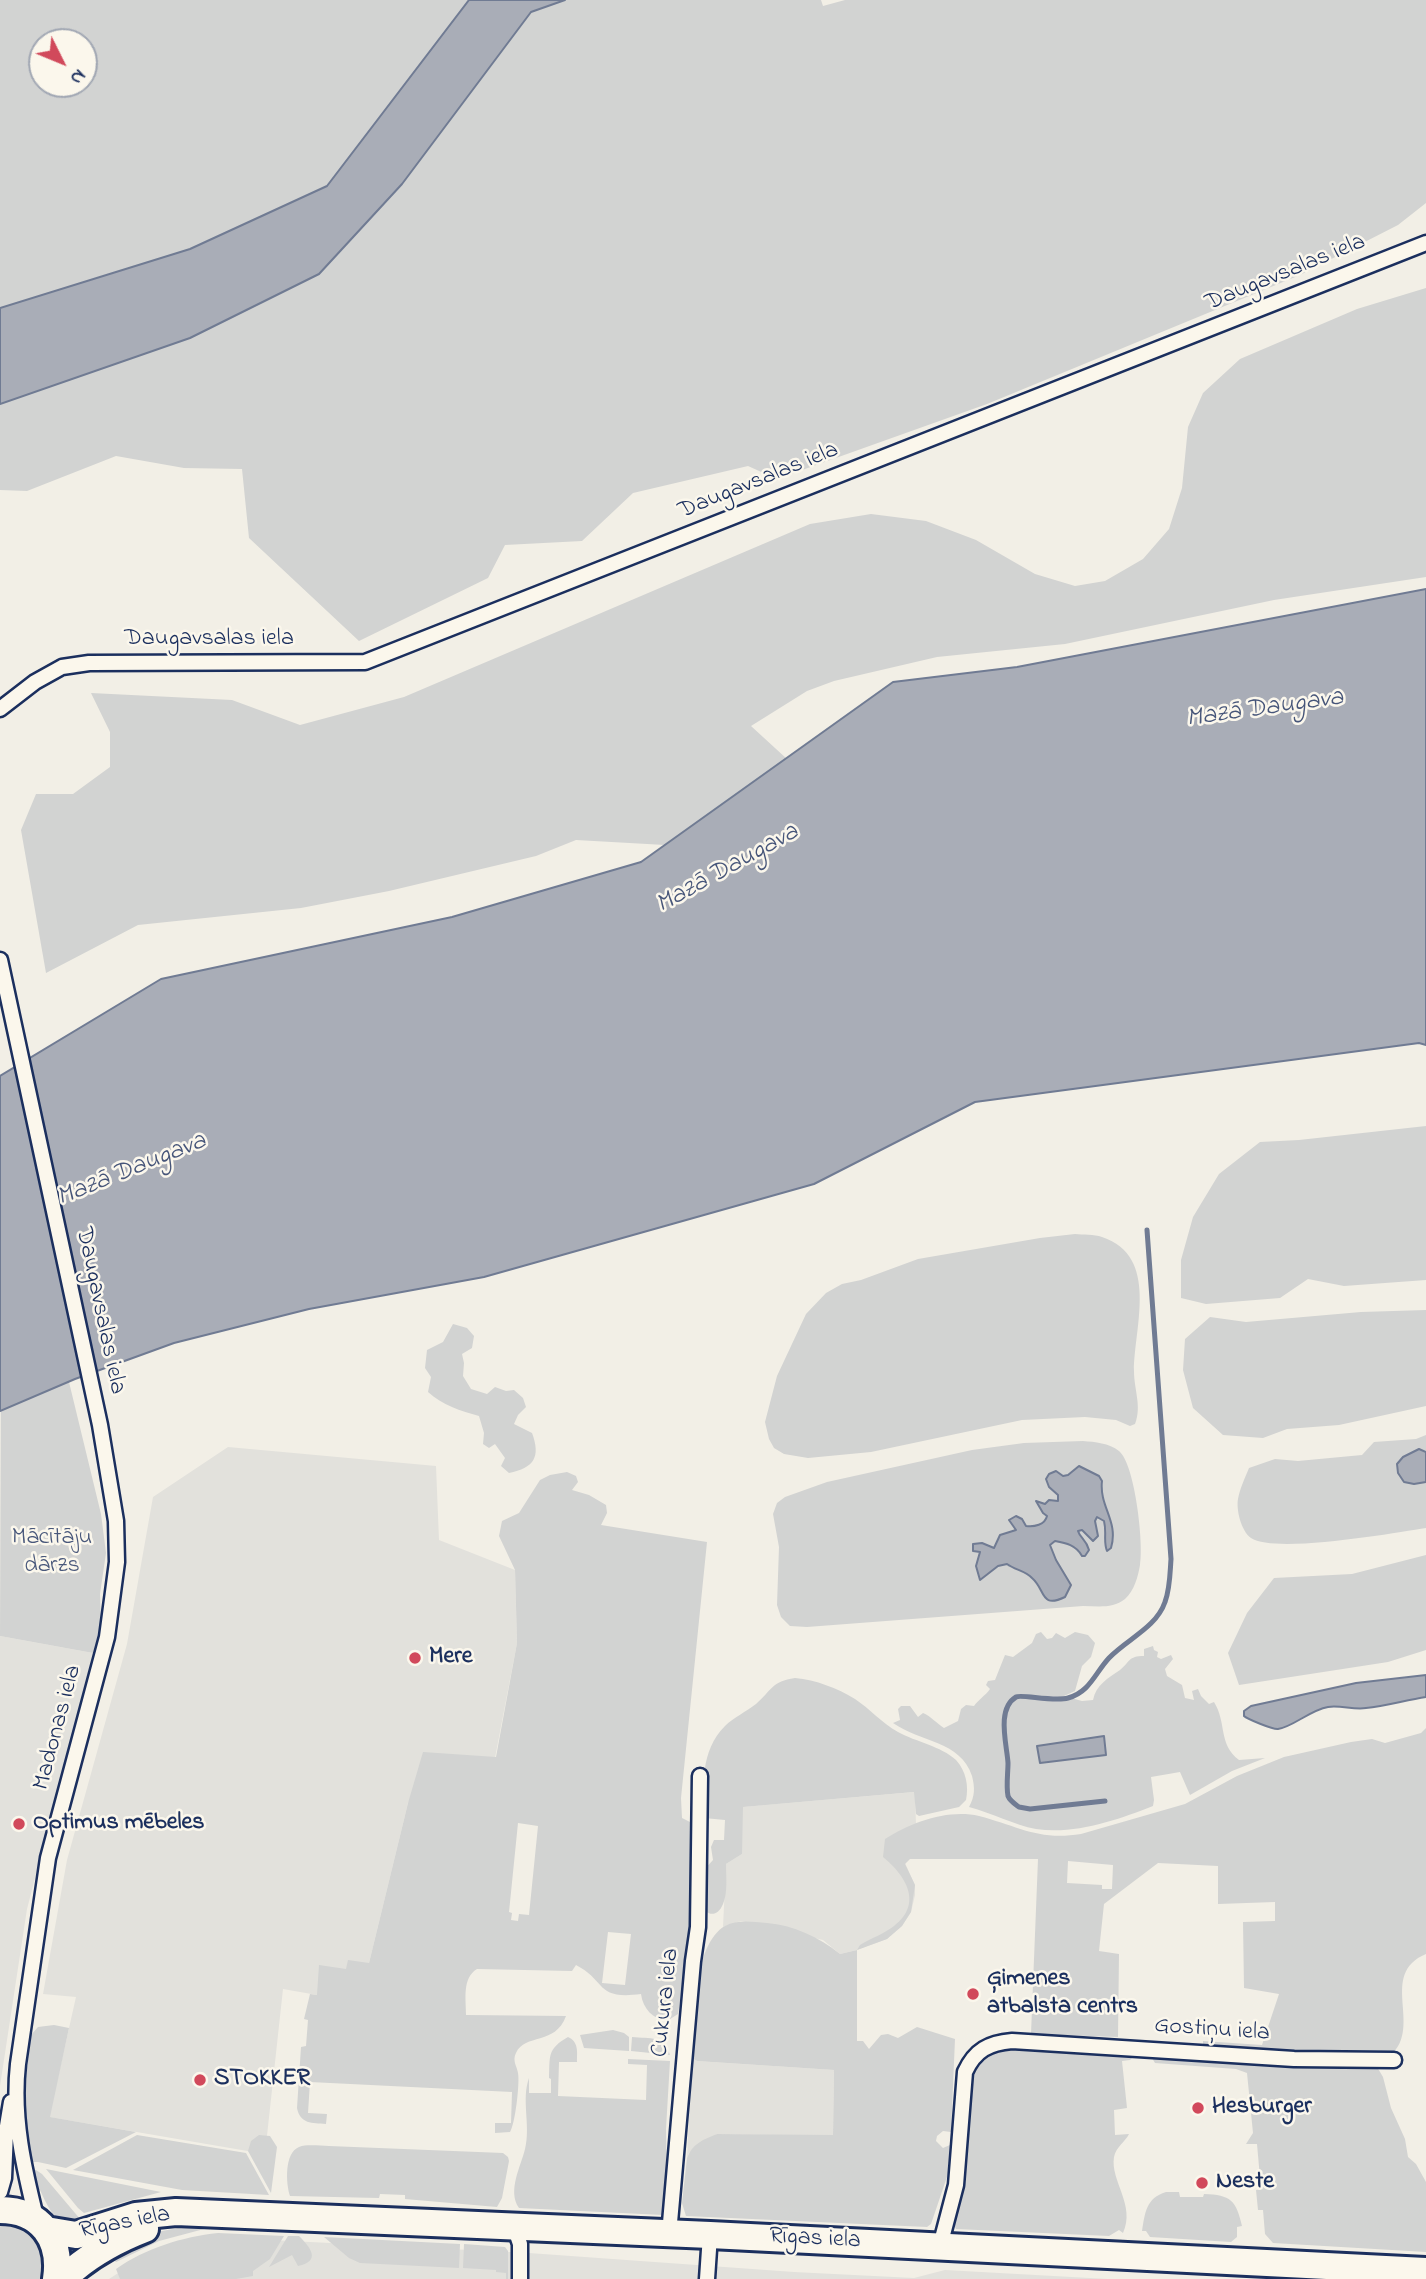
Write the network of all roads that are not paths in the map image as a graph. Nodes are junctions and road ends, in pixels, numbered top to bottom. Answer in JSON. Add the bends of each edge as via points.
{"nodes":[{"id":1,"x":1426,"y":243,"type":"edge"},
{"id":2,"x":0,"y":709,"type":"edge"},
{"id":3,"x":0,"y":960,"type":"edge"},
{"id":4,"x":100,"y":1425,"type":"joint"},
{"id":5,"x":700,"y":1776,"type":"dead end"},
{"id":6,"x":1394,"y":2060,"type":"dead end"},
{"id":7,"x":16,"y":2084,"type":"junction"},
{"id":8,"x":0,"y":2192,"type":"edge"},
{"id":9,"x":0,"y":2210,"type":"edge"},
{"id":10,"x":204,"y":2213,"type":"junction"},
{"id":11,"x":42,"y":2225,"type":"junction"},
{"id":12,"x":514,"y":2226,"type":"junction"},
{"id":13,"x":669,"y":2234,"type":"junction"},
{"id":14,"x":710,"y":2235,"type":"junction"},
{"id":15,"x":940,"y":2246,"type":"junction"},
{"id":16,"x":1426,"y":2271,"type":"edge"},
{"id":17,"x":56,"y":2279,"type":"edge"},
{"id":18,"x":63,"y":2279,"type":"edge"},
{"id":19,"x":520,"y":2279,"type":"edge"},
{"id":20,"x":707,"y":2279,"type":"edge"}],
"edges":[{"from":1,"to":2,"type":"street","name":"Daugavsalas iela","via":[[365,662],[89,663],[62,667]]},
{"from":3,"to":4,"type":"street","name":"Daugavsalas iela"},
{"from":4,"to":7,"type":"street","name":"Madonas iela","via":[[117,1542],[107,1637],[48,1858]]},
{"from":5,"to":13,"type":"street","name":"Cukura iela","via":[[698,1927]]},
{"from":6,"to":15,"type":"street","name":"Gostiņu iela","via":[[1294,2059],[1012,2041],[988,2046],[970,2060],[965,2072],[956,2185]]},
{"from":7,"to":8,"type":"street","name":"Madonas iela"},
{"from":7,"to":11,"type":"street","name":"Madonas iela","via":[[24,2166]]},
{"from":9,"to":11,"type":"highway","name":"Rīgas iela","via":[[21,2212]]},
{"from":10,"to":11,"type":"highway","name":"Rīgas iela","via":[[151,2213],[76,2235]]},
{"from":10,"to":12,"type":"highway","name":"Rīgas iela"},
{"from":10,"to":18,"type":"highway","name":"Rīgas iela","via":[[167,2220],[114,2242]]},
{"from":11,"to":17,"type":"highway","via":[[57,2254]]},
{"from":12,"to":13,"type":"highway","name":"Rīgas iela"},
{"from":12,"to":19,"type":"street","via":[[520,2244]]},
{"from":13,"to":14,"type":"highway","name":"Rīgas iela"},
{"from":14,"to":15,"type":"highway","name":"Rīgas iela"},
{"from":14,"to":20,"type":"street"},
{"from":15,"to":16,"type":"highway","name":"Rīgas iela"}]}
